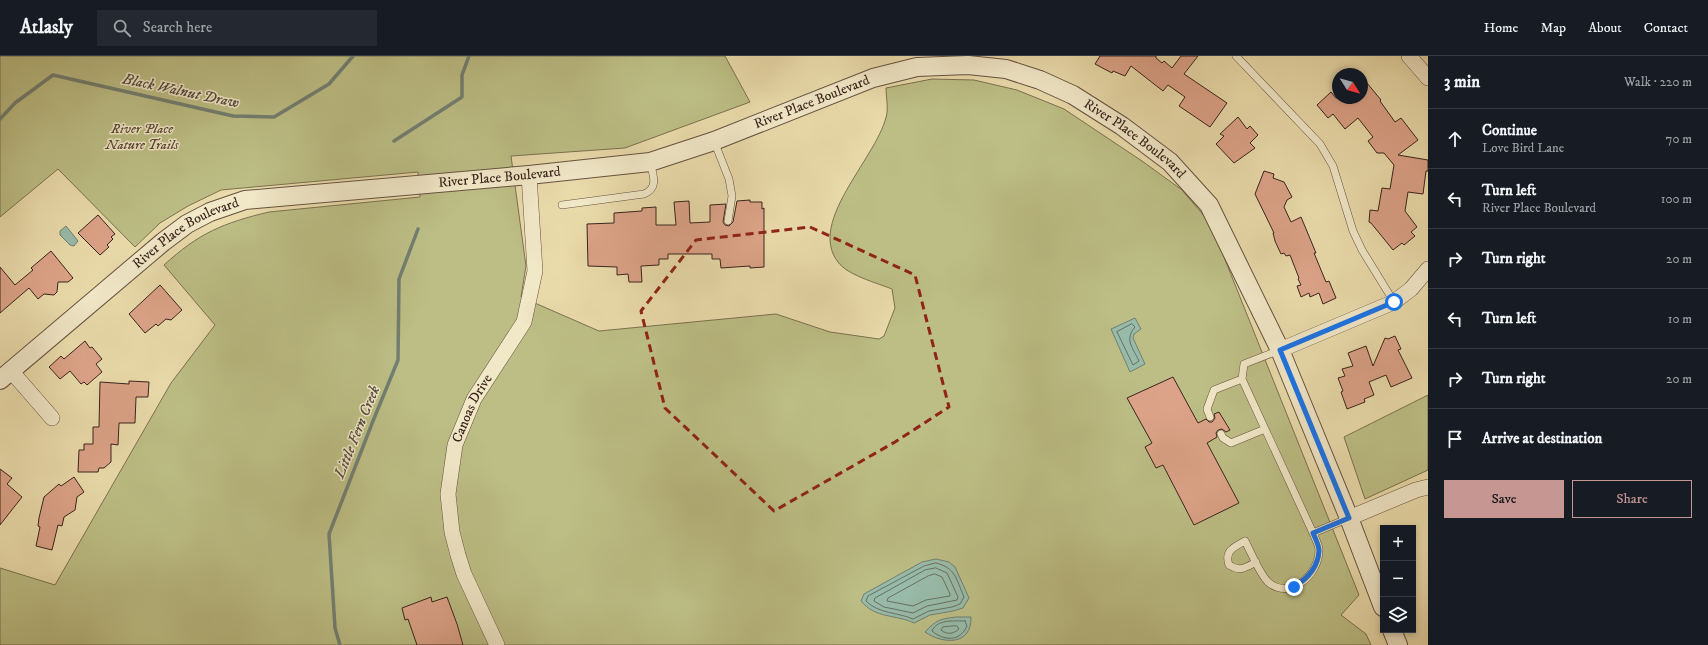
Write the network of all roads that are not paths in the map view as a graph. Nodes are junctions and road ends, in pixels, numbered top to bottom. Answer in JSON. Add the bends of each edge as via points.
{"nodes":[{"id":1,"x":1236,"y":56,"type":"edge"},
{"id":2,"x":1409,"y":56,"type":"edge"},
{"id":3,"x":917,"y":62,"type":"edge"},
{"id":4,"x":1428,"y":78,"type":"edge"},
{"id":5,"x":714,"y":141,"type":"junction"},
{"id":6,"x":650,"y":162,"type":"junction"},
{"id":7,"x":529,"y":175,"type":"junction"},
{"id":8,"x":562,"y":205,"type":"dead end"},
{"id":9,"x":728,"y":221,"type":"dead end"},
{"id":10,"x":1428,"y":269,"type":"edge"},
{"id":11,"x":1394,"y":302,"type":"junction"},
{"id":12,"x":1280,"y":350,"type":"junction"},
{"id":13,"x":6,"y":376,"type":"edge"},
{"id":14,"x":1242,"y":379,"type":"junction"},
{"id":15,"x":1210,"y":417,"type":"dead end"},
{"id":16,"x":52,"y":418,"type":"dead end"},
{"id":17,"x":1265,"y":429,"type":"junction"},
{"id":18,"x":1221,"y":434,"type":"dead end"},
{"id":19,"x":1428,"y":487,"type":"edge"},
{"id":20,"x":1349,"y":518,"type":"junction"},
{"id":21,"x":1313,"y":533,"type":"junction"},
{"id":22,"x":1256,"y":562,"type":"dead end"},
{"id":23,"x":1380,"y":599,"type":"edge"},
{"id":24,"x":1393,"y":633,"type":"edge"},
{"id":25,"x":497,"y":645,"type":"edge"},
{"id":26,"x":1398,"y":645,"type":"edge"}],
"edges":[{"from":1,"to":11,"type":"lane","via":[[1320,144],[1333,166],[1353,231]]},
{"from":2,"to":4,"type":"street"},
{"from":3,"to":5,"type":"street","name":"River Place Boulevard"},
{"from":3,"to":12,"type":"street","name":"River Place Boulevard","via":[[1006,69],[1040,80],[1073,95],[1122,126],[1170,162],[1209,205]]},
{"from":5,"to":6,"type":"street","name":"River Place Boulevard"},
{"from":5,"to":9,"type":"lane","via":[[729,179],[732,196]]},
{"from":6,"to":7,"type":"street","name":"River Place Boulevard"},
{"from":6,"to":8,"type":"lane","via":[[655,180],[654,187],[648,193]]},
{"from":7,"to":13,"type":"street","name":"River Place Boulevard","via":[[246,200],[210,212],[163,242]]},
{"from":7,"to":25,"type":"street","name":"Canoas Drive","via":[[535,271],[524,322],[474,399],[455,445],[448,494],[452,532],[464,574]]},
{"from":10,"to":11,"type":"street"},
{"from":11,"to":12,"type":"street"},
{"from":12,"to":14,"type":"lane","via":[[1244,364]]},
{"from":12,"to":20,"type":"street","name":"River Place Boulevard"},
{"from":13,"to":16,"type":"street"},
{"from":14,"to":15,"type":"lane","via":[[1214,390],[1207,409]]},
{"from":14,"to":17,"type":"lane"},
{"from":17,"to":18,"type":"lane","via":[[1232,443]]},
{"from":17,"to":21,"type":"lane"},
{"from":19,"to":20,"type":"street"},
{"from":20,"to":21,"type":"lane"},
{"from":20,"to":23,"type":"street","name":"River Place Boulevard"},
{"from":21,"to":22,"type":"lane","via":[[1319,547],[1313,570],[1294,587],[1282,589],[1274,586],[1267,581]]},
{"from":24,"to":26,"type":"street"}]}
